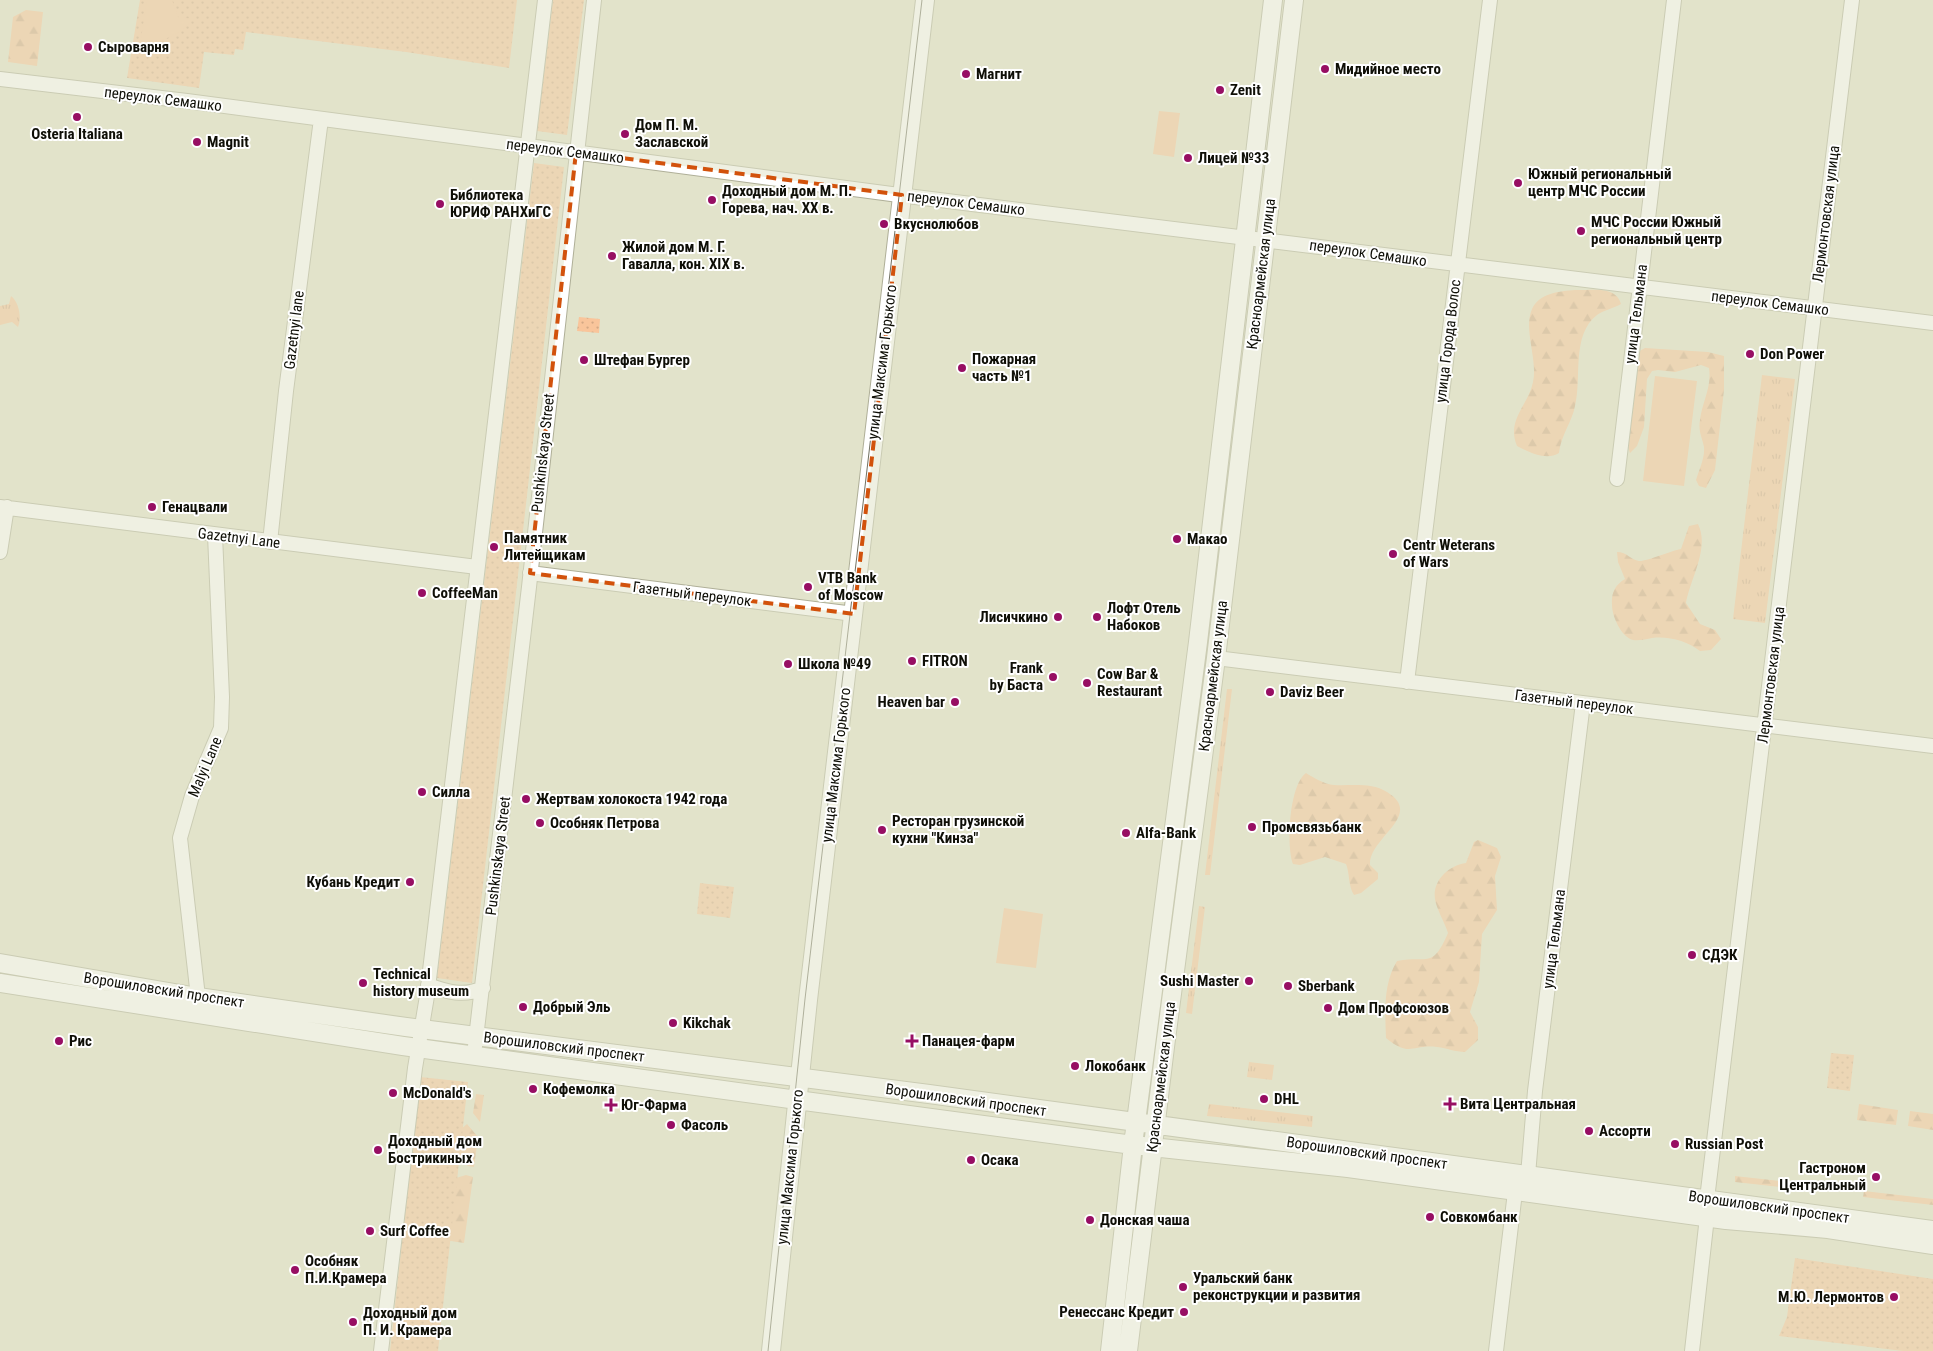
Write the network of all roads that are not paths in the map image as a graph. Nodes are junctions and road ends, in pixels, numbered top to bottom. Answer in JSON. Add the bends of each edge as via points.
{"nodes":[{"id":1,"x":544,"y":0,"type":"edge"},
{"id":2,"x":594,"y":0,"type":"edge"},
{"id":3,"x":925,"y":0,"type":"edge"},
{"id":4,"x":1273,"y":0,"type":"edge"},
{"id":5,"x":1294,"y":0,"type":"edge"},
{"id":6,"x":1490,"y":0,"type":"edge"},
{"id":7,"x":1674,"y":0,"type":"edge"},
{"id":8,"x":1852,"y":0,"type":"edge"},
{"id":9,"x":0,"y":79,"type":"edge"},
{"id":10,"x":321,"y":119,"type":"junction"},
{"id":11,"x":527,"y":146,"type":"junction"},
{"id":12,"x":576,"y":152,"type":"junction"},
{"id":13,"x":902,"y":195,"type":"junction"},
{"id":14,"x":1246,"y":236,"type":"junction"},
{"id":15,"x":1266,"y":239,"type":"junction"},
{"id":16,"x":1458,"y":265,"type":"junction"},
{"id":17,"x":1639,"y":287,"type":"junction"},
{"id":18,"x":1815,"y":309,"type":"junction"},
{"id":19,"x":1933,"y":323,"type":"edge"},
{"id":20,"x":1617,"y":479,"type":"dead end"},
{"id":21,"x":3,"y":507,"type":"edge"},
{"id":22,"x":215,"y":535,"type":"junction"},
{"id":23,"x":270,"y":542,"type":"junction"},
{"id":24,"x":0,"y":552,"type":"edge"},
{"id":25,"x":477,"y":567,"type":"junction"},
{"id":26,"x":530,"y":573,"type":"junction"},
{"id":27,"x":854,"y":614,"type":"junction"},
{"id":28,"x":1216,"y":658,"type":"junction"},
{"id":29,"x":1407,"y":682,"type":"junction"},
{"id":30,"x":1583,"y":703,"type":"junction"},
{"id":31,"x":1764,"y":725,"type":"junction"},
{"id":32,"x":1933,"y":746,"type":"edge"},
{"id":33,"x":0,"y":963,"type":"edge"},
{"id":34,"x":0,"y":983,"type":"edge"},
{"id":35,"x":428,"y":985,"type":"junction"},
{"id":36,"x":483,"y":988,"type":"junction"},
{"id":37,"x":198,"y":997,"type":"junction"},
{"id":38,"x":422,"y":1029,"type":"junction"},
{"id":39,"x":477,"y":1037,"type":"junction"},
{"id":40,"x":418,"y":1048,"type":"junction"},
{"id":41,"x":474,"y":1055,"type":"junction"},
{"id":42,"x":800,"y":1078,"type":"junction"},
{"id":43,"x":797,"y":1100,"type":"junction"},
{"id":44,"x":1136,"y":1123,"type":"junction"},
{"id":45,"x":1156,"y":1126,"type":"junction"},
{"id":46,"x":1133,"y":1145,"type":"junction"},
{"id":47,"x":1153,"y":1147,"type":"junction"},
{"id":48,"x":1528,"y":1175,"type":"junction"},
{"id":49,"x":1515,"y":1192,"type":"junction"},
{"id":50,"x":1707,"y":1198,"type":"junction"},
{"id":51,"x":1707,"y":1217,"type":"junction"},
{"id":52,"x":1933,"y":1230,"type":"edge"},
{"id":53,"x":1933,"y":1245,"type":"edge"},
{"id":54,"x":381,"y":1351,"type":"edge"},
{"id":55,"x":771,"y":1351,"type":"edge"},
{"id":56,"x":1110,"y":1351,"type":"edge"},
{"id":57,"x":1128,"y":1351,"type":"edge"},
{"id":58,"x":1496,"y":1351,"type":"edge"},
{"id":59,"x":1692,"y":1351,"type":"edge"}],
"edges":[{"from":1,"to":11,"type":"street"},
{"from":2,"to":12,"type":"street","name":"Pushkinskaya Street"},
{"from":3,"to":13,"type":"main road","name":"улица Максима Горького"},
{"from":4,"to":14,"type":"main road","name":"Красноармейская улица"},
{"from":5,"to":15,"type":"main road","name":"Красноармейская улица"},
{"from":6,"to":16,"type":"street","name":"улица Города Волос"},
{"from":7,"to":17,"type":"street","name":"улица Тельмана"},
{"from":8,"to":18,"type":"street","name":"Лермонтовская улица"},
{"from":9,"to":10,"type":"street","name":"переулок Семашко"},
{"from":10,"to":11,"type":"street","name":"переулок Семашко"},
{"from":10,"to":23,"type":"street","name":"Gazetnyi lane"},
{"from":11,"to":12,"type":"street","name":"переулок Семашко"},
{"from":11,"to":25,"type":"street"},
{"from":12,"to":13,"type":"street","name":"переулок Семашко"},
{"from":12,"to":26,"type":"street","name":"Pushkinskaya Street"},
{"from":13,"to":14,"type":"street","name":"переулок Семашко"},
{"from":13,"to":27,"type":"main road","name":"улица Максима Горького"},
{"from":14,"to":15,"type":"street","name":"переулок Семашко"},
{"from":14,"to":44,"type":"main road","name":"Красноармейская улица"},
{"from":15,"to":16,"type":"street","name":"переулок Семашко"},
{"from":15,"to":28,"type":"main road","name":"Красноармейская улица"},
{"from":16,"to":17,"type":"street","name":"переулок Семашко"},
{"from":16,"to":29,"type":"street","name":"улица Города Волос"},
{"from":17,"to":18,"type":"street","name":"переулок Семашко"},
{"from":17,"to":20,"type":"street","name":"улица Тельмана"},
{"from":18,"to":19,"type":"street","name":"переулок Семашко"},
{"from":18,"to":31,"type":"street","name":"Лермонтовская улица"},
{"from":21,"to":22,"type":"street","name":"Gazetnyi Lane"},
{"from":21,"to":24,"type":"street"},
{"from":22,"to":23,"type":"street","name":"Gazetnyi Lane"},
{"from":22,"to":37,"type":"street","name":"Malyi Lane","via":[[222,718],[218,737],[192,796],[180,838]]},
{"from":23,"to":25,"type":"street","name":"Gazetnyi Lane"},
{"from":25,"to":35,"type":"street"},
{"from":26,"to":27,"type":"street","name":"Газетный переулок"},
{"from":26,"to":36,"type":"street","name":"Pushkinskaya Street"},
{"from":27,"to":42,"type":"main road","name":"улица Максима Горького"},
{"from":28,"to":29,"type":"street","name":"Газетный переулок"},
{"from":28,"to":45,"type":"main road","name":"Красноармейская улица"},
{"from":29,"to":30,"type":"street","name":"Газетный переулок"},
{"from":30,"to":31,"type":"street","name":"Газетный переулок"},
{"from":30,"to":48,"type":"street","name":"улица Тельмана"},
{"from":31,"to":32,"type":"street","name":"Газетный переулок"},
{"from":31,"to":50,"type":"street","name":"Лермонтовская улица"},
{"from":33,"to":37,"type":"main road","name":"Ворошиловский проспект"},
{"from":34,"to":40,"type":"main road","name":"Ворошиловский проспект"},
{"from":35,"to":36,"type":"street","via":[[453,993]]},
{"from":35,"to":38,"type":"street"},
{"from":36,"to":39,"type":"street","name":"Pushkinskaya Street"},
{"from":37,"to":38,"type":"main road","name":"Ворошиловский проспект"},
{"from":38,"to":39,"type":"main road","name":"Ворошиловский проспект"},
{"from":38,"to":40,"type":"street"},
{"from":39,"to":41,"type":"street","name":"Pushkinskaya Street"},
{"from":39,"to":42,"type":"main road","name":"Ворошиловский проспект"},
{"from":40,"to":41,"type":"main road","name":"Ворошиловский проспект"},
{"from":40,"to":54,"type":"street"},
{"from":41,"to":43,"type":"main road","name":"Ворошиловский проспект"},
{"from":42,"to":43,"type":"main road","name":"улица Максима Горького"},
{"from":42,"to":44,"type":"main road","name":"Ворошиловский проспект"},
{"from":43,"to":46,"type":"main road","name":"Ворошиловский проспект"},
{"from":43,"to":55,"type":"main road","name":"улица Максима Горького"},
{"from":44,"to":45,"type":"main road","name":"Ворошиловский проспект"},
{"from":44,"to":46,"type":"main road","name":"Красноармейская улица"},
{"from":45,"to":47,"type":"main road","name":"Красноармейская улица"},
{"from":45,"to":48,"type":"main road","name":"Ворошиловский проспект"},
{"from":46,"to":47,"type":"main road","name":"Ворошиловский проспект"},
{"from":46,"to":56,"type":"main road","name":"Красноармейская улица"},
{"from":47,"to":49,"type":"main road","name":"Ворошиловский проспект","via":[[1348,1168]]},
{"from":47,"to":57,"type":"main road","name":"Красноармейская улица"},
{"from":48,"to":50,"type":"main road","name":"Ворошиловский проспект"},
{"from":49,"to":51,"type":"main road","name":"Ворошиловский проспект"},
{"from":49,"to":58,"type":"street"},
{"from":50,"to":51,"type":"street","name":"Лермонтовская улица"},
{"from":50,"to":52,"type":"main road","name":"Ворошиловский проспект"},
{"from":51,"to":53,"type":"main road","name":"Ворошиловский проспект","via":[[1828,1229]]},
{"from":51,"to":59,"type":"street","name":"Лермонтовская улица"}]}
